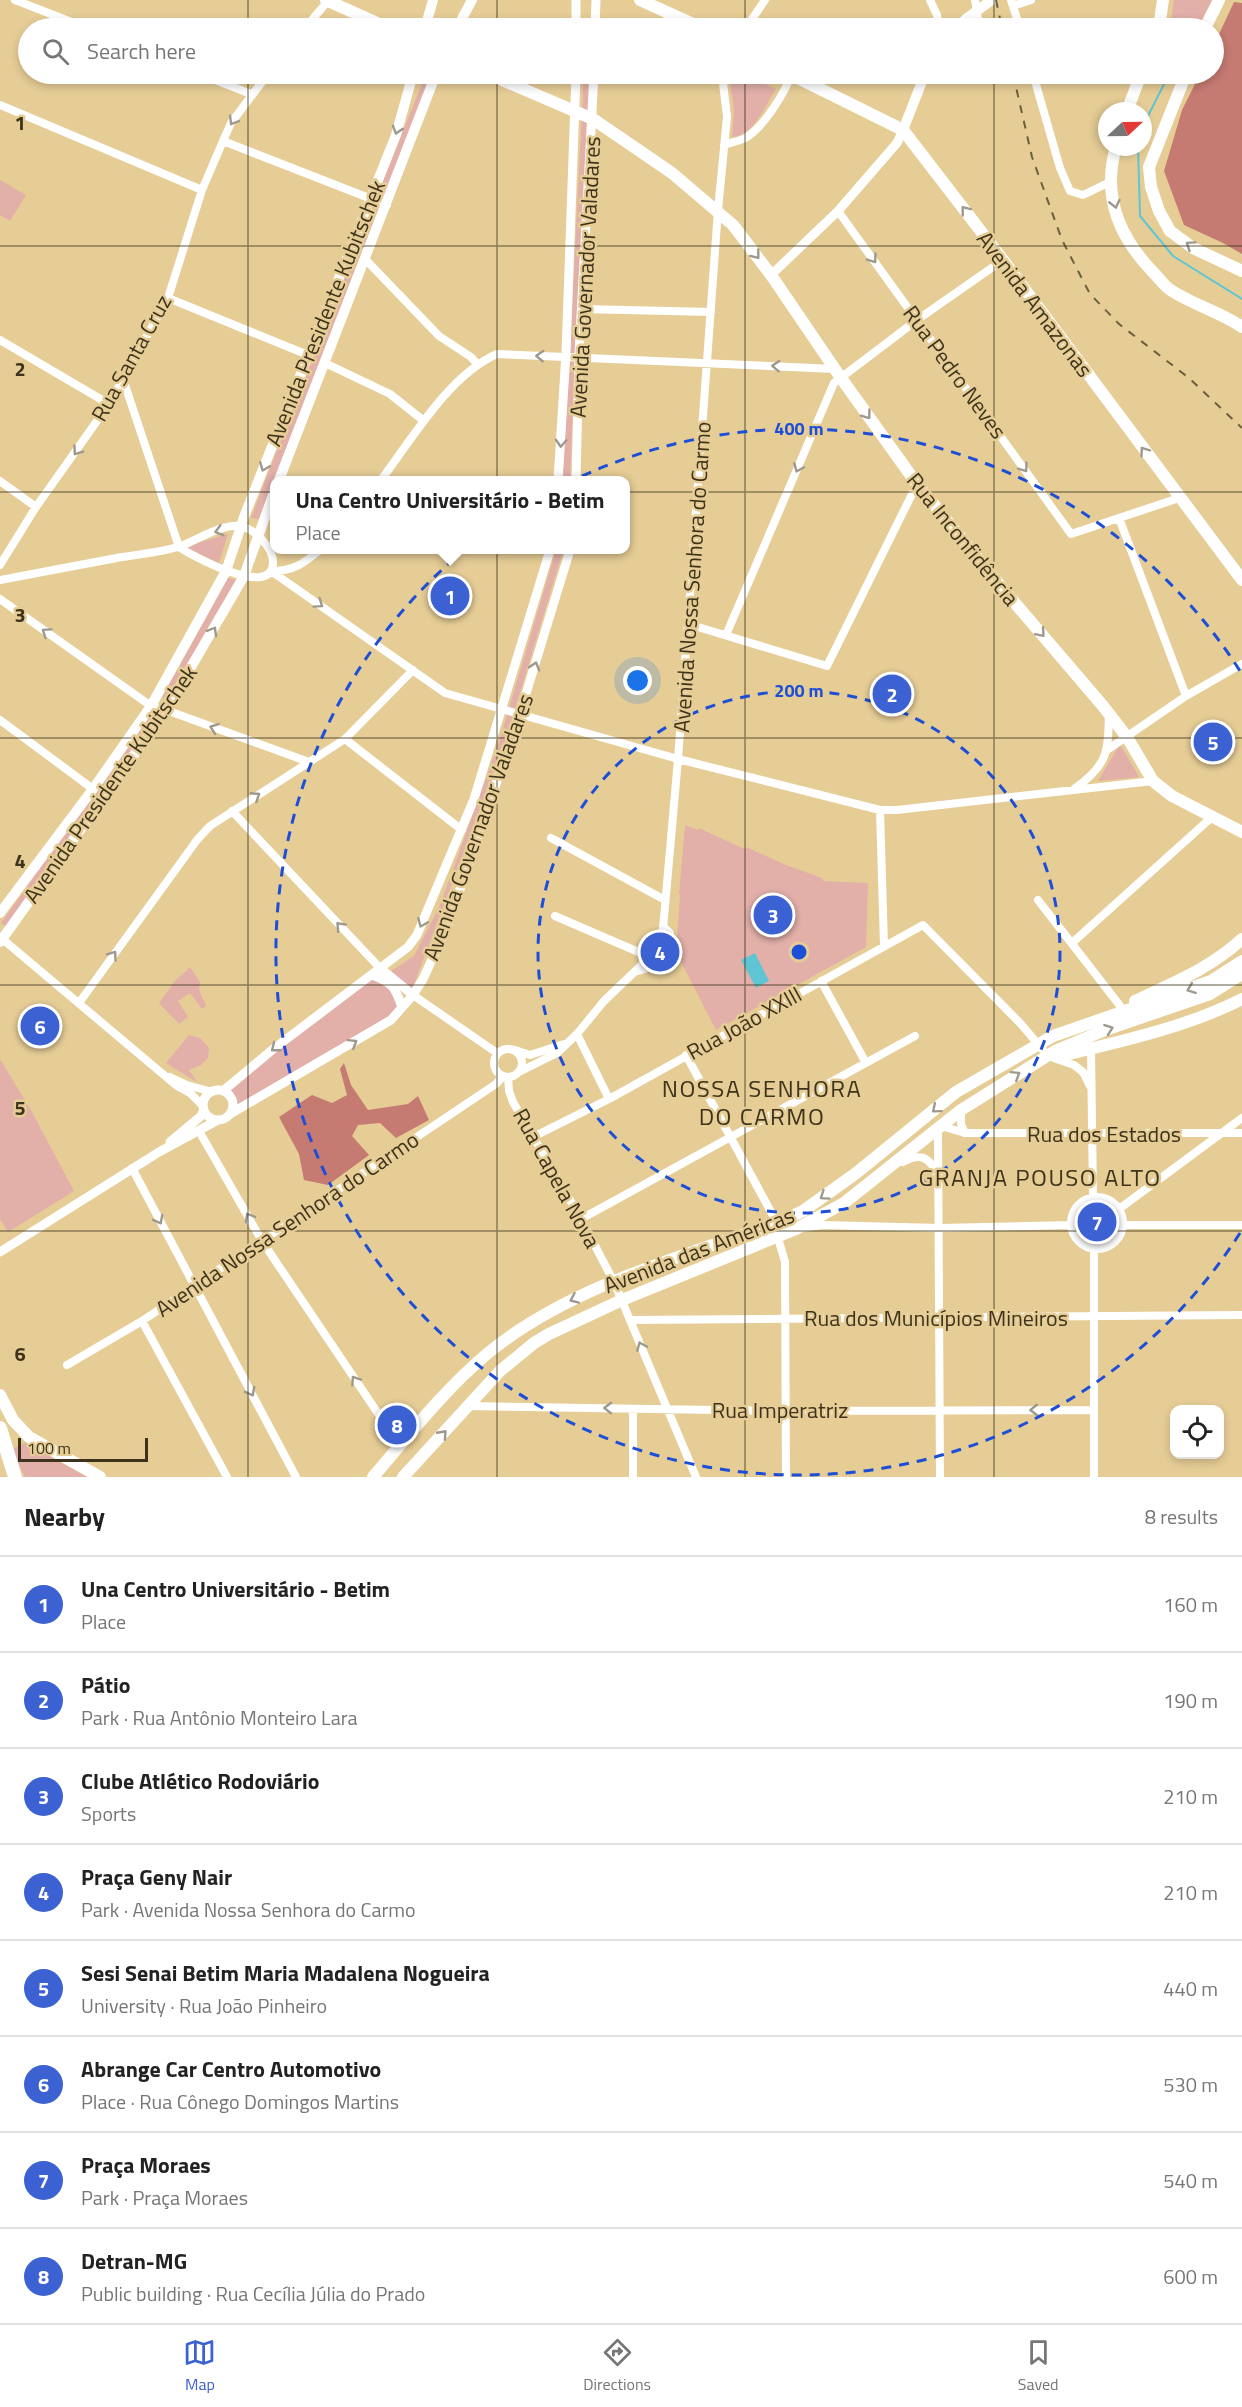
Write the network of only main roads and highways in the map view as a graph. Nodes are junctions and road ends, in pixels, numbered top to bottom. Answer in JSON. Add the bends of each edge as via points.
{"nodes":[{"id":1,"x":327,"y":0,"type":"edge"},
{"id":2,"x":433,"y":0,"type":"edge"},
{"id":3,"x":472,"y":0,"type":"edge"},
{"id":4,"x":640,"y":0,"type":"edge"},
{"id":5,"x":992,"y":0,"type":"edge"},
{"id":6,"x":1163,"y":0,"type":"edge"},
{"id":7,"x":1219,"y":0,"type":"edge"},
{"id":8,"x":366,"y":18,"type":"edge"},
{"id":9,"x":428,"y":18,"type":"edge"},
{"id":10,"x":462,"y":18,"type":"edge"},
{"id":11,"x":680,"y":18,"type":"edge"},
{"id":12,"x":967,"y":18,"type":"edge"},
{"id":13,"x":1160,"y":18,"type":"edge"},
{"id":14,"x":1210,"y":18,"type":"edge"},
{"id":15,"x":410,"y":84,"type":"edge"},
{"id":16,"x":432,"y":84,"type":"edge"},
{"id":17,"x":512,"y":84,"type":"edge"},
{"id":18,"x":810,"y":84,"type":"edge"},
{"id":19,"x":921,"y":84,"type":"edge"},
{"id":20,"x":1137,"y":84,"type":"edge"},
{"id":21,"x":1182,"y":84,"type":"edge"},
{"id":22,"x":1130,"y":102,"type":"edge"},
{"id":23,"x":903,"y":130,"type":"junction"},
{"id":24,"x":1114,"y":156,"type":"edge"},
{"id":25,"x":1242,"y":271,"type":"edge"},
{"id":26,"x":1242,"y":327,"type":"edge"},
{"id":27,"x":281,"y":476,"type":"edge"},
{"id":28,"x":270,"y":503,"type":"edge"},
{"id":29,"x":1242,"y":580,"type":"edge"},
{"id":30,"x":1242,"y":832,"type":"edge"},
{"id":31,"x":0,"y":913,"type":"edge"},
{"id":32,"x":1,"y":939,"type":"edge"},
{"id":33,"x":1242,"y":939,"type":"edge"},
{"id":34,"x":1242,"y":961,"type":"edge"},
{"id":35,"x":1242,"y":974,"type":"edge"},
{"id":36,"x":1242,"y":999,"type":"edge"},
{"id":37,"x":1078,"y":1027,"type":"junction"},
{"id":38,"x":1051,"y":1053,"type":"junction"},
{"id":39,"x":972,"y":1083,"type":"junction"},
{"id":40,"x":981,"y":1097,"type":"junction"},
{"id":41,"x":855,"y":1174,"type":"junction"},
{"id":42,"x":864,"y":1190,"type":"junction"},
{"id":43,"x":487,"y":1353,"type":"junction"},
{"id":44,"x":500,"y":1371,"type":"junction"},
{"id":45,"x":0,"y":1395,"type":"edge"},
{"id":46,"x":0,"y":1428,"type":"edge"},
{"id":47,"x":0,"y":1451,"type":"edge"},
{"id":48,"x":14,"y":1477,"type":"edge"},
{"id":49,"x":100,"y":1477,"type":"edge"},
{"id":50,"x":373,"y":1477,"type":"edge"},
{"id":51,"x":403,"y":1477,"type":"edge"}],
"edges":[{"from":1,"to":8,"type":"main road"},
{"from":2,"to":9,"type":"main road"},
{"from":3,"to":10,"type":"main road"},
{"from":4,"to":11,"type":"main road"},
{"from":5,"to":12,"type":"main road"},
{"from":6,"to":13,"type":"main road"},
{"from":7,"to":14,"type":"main road"},
{"from":15,"to":31,"type":"main road","name":"Avenida Presidente Kubitschek","one_way":true,"via":[[396,135],[226,571],[151,706]]},
{"from":16,"to":27,"type":"main road","name":"Avenida Presidente Kubitschek"},
{"from":17,"to":30,"type":"main road","name":"Rua Inconfidência","one_way":true,"via":[[593,119],[672,173],[733,225],[917,484],[1109,713],[1153,781],[1172,796]]},
{"from":18,"to":23,"type":"main road","name":"Avenida Amazonas"},
{"from":19,"to":23,"type":"main road"},
{"from":20,"to":22,"type":"main road"},
{"from":25,"to":21,"type":"main road","one_way":true,"via":[[1193,248],[1170,231],[1151,187],[1149,167]]},
{"from":29,"to":23,"type":"main road","name":"Avenida Amazonas","one_way":true},
{"from":24,"to":26,"type":"main road","one_way":true,"via":[[1110,182],[1121,230],[1137,256],[1170,291]]},
{"from":32,"to":28,"type":"main road","name":"Avenida Presidente Kubitschek","one_way":true,"via":[[166,710],[244,576]]},
{"from":33,"to":37,"type":"main road","via":[[1196,973]]},
{"from":34,"to":37,"type":"main road","name":"Avenida das Américas","one_way":true,"via":[[1211,981]]},
{"from":38,"to":35,"type":"main road","name":"Avenida das Américas","one_way":true,"via":[[1210,994]]},
{"from":36,"to":38,"type":"main road","via":[[1187,1021],[1091,1049]]},
{"from":37,"to":39,"type":"main road","name":"Avenida das Américas","via":[[1053,1036]]},
{"from":40,"to":38,"type":"main road","name":"Avenida das Américas","one_way":true},
{"from":39,"to":40,"type":"main road"},
{"from":39,"to":41,"type":"main road","name":"Avenida das Américas","one_way":true},
{"from":40,"to":42,"type":"main road","name":"Avenida das Américas"},
{"from":41,"to":42,"type":"main road"},
{"from":41,"to":43,"type":"main road","name":"Avenida das Américas","one_way":true,"via":[[803,1211],[777,1223],[614,1282],[543,1314]]},
{"from":42,"to":44,"type":"main road","name":"Avenida das Américas","via":[[796,1230],[622,1300],[549,1334]]},
{"from":43,"to":44,"type":"main road","via":[[499,1357]]},
{"from":43,"to":50,"type":"main road","name":"Avenida das Américas"},
{"from":51,"to":44,"type":"main road","name":"Avenida das Américas","one_way":true},
{"from":45,"to":49,"type":"main road","via":[[13,1420],[29,1437]]},
{"from":46,"to":48,"type":"highway"},
{"from":47,"to":48,"type":"highway"}]}
